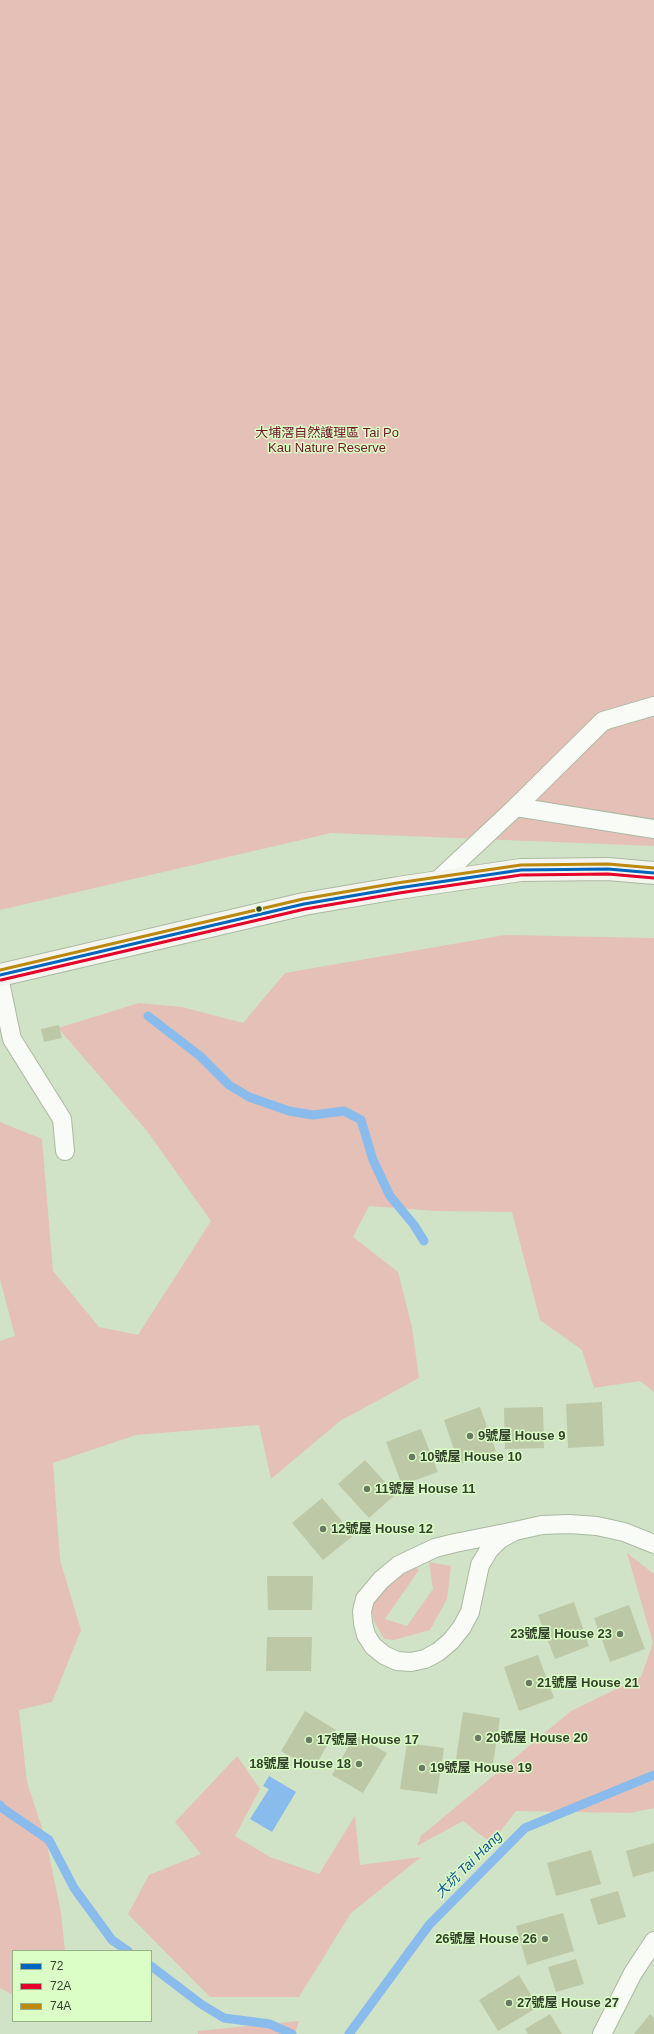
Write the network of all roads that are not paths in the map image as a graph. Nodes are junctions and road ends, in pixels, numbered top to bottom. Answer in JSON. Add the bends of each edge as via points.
{"nodes":[{"id":1,"x":654,"y":706,"type":"edge"},
{"id":2,"x":516,"y":807,"type":"junction"},
{"id":3,"x":654,"y":829,"type":"edge"},
{"id":4,"x":654,"y":873,"type":"edge"},
{"id":5,"x":436,"y":882,"type":"junction"},
{"id":6,"x":0,"y":975,"type":"edge"},
{"id":7,"x":0,"y":982,"type":"edge"},
{"id":8,"x":65,"y":1151,"type":"dead end"},
{"id":9,"x":515,"y":1531,"type":"junction"},
{"id":10,"x":652,"y":1543,"type":"edge"},
{"id":11,"x":654,"y":1941,"type":"edge"},
{"id":12,"x":602,"y":2034,"type":"edge"}],
"edges":[{"from":1,"to":2,"type":"lane","via":[[603,721]]},
{"from":2,"to":3,"type":"lane"},
{"from":2,"to":5,"type":"lane"},
{"from":4,"to":5,"type":"main road","via":[[608,869],[521,870]]},
{"from":5,"to":6,"type":"main road","via":[[304,904]]},
{"from":7,"to":8,"type":"lane","via":[[12,1039],[62,1119]]},
{"from":9,"to":9,"type":"lane","via":[[500,1539],[489,1550],[480,1565],[470,1612],[455,1636],[438,1652],[425,1660],[397,1661],[373,1646],[366,1635],[363,1623],[365,1599],[381,1580],[399,1565],[435,1548]]},
{"from":9,"to":10,"type":"lane","via":[[542,1525],[597,1526],[624,1532]]},
{"from":11,"to":12,"type":"lane","via":[[633,1973]]}]}
